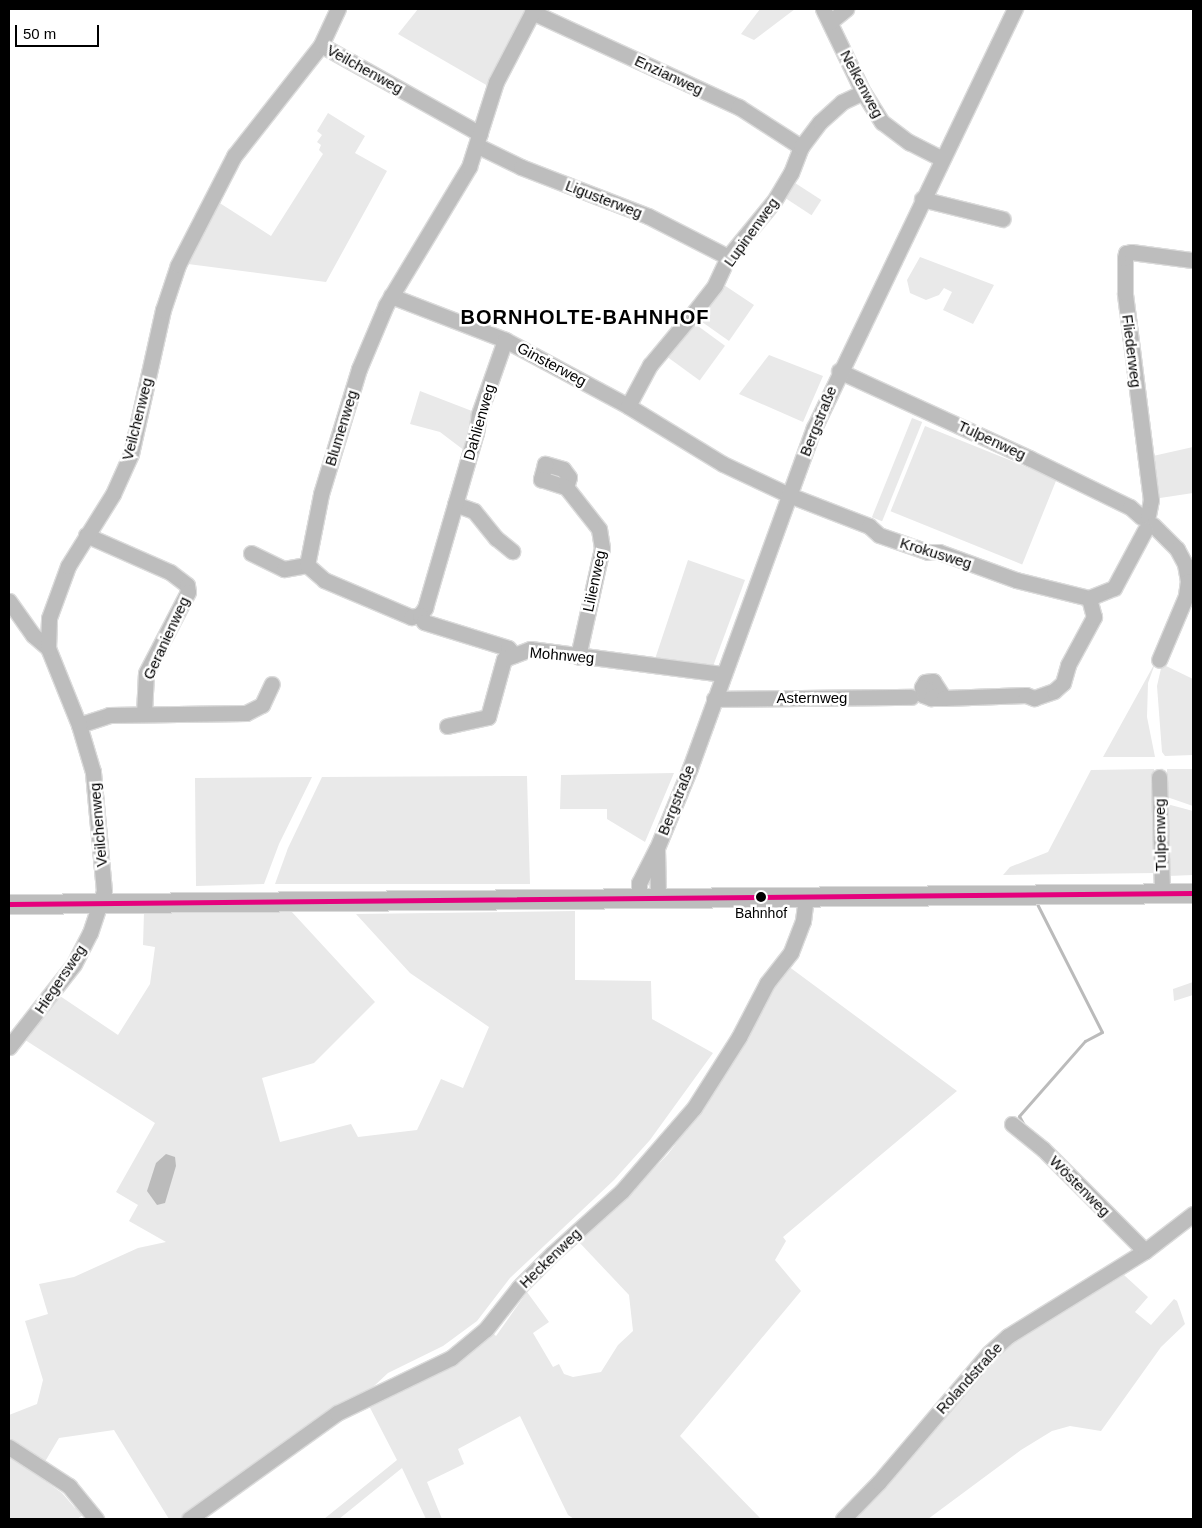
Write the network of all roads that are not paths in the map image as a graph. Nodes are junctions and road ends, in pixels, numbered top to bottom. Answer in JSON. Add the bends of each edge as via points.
{"nodes":[{"id":1,"x":338,"y":9,"type":"edge"},
{"id":2,"x":846,"y":9,"type":"edge"},
{"id":3,"x":1015,"y":9,"type":"edge"},
{"id":4,"x":533,"y":10,"type":"edge"},
{"id":5,"x":827,"y":15,"type":"edge"},
{"id":6,"x":321,"y":45,"type":"junction"},
{"id":7,"x":863,"y":92,"type":"junction"},
{"id":8,"x":479,"y":140,"type":"junction"},
{"id":9,"x":801,"y":147,"type":"junction"},
{"id":10,"x":942,"y":159,"type":"junction"},
{"id":11,"x":922,"y":199,"type":"junction"},
{"id":12,"x":1003,"y":219,"type":"dead end"},
{"id":13,"x":728,"y":257,"type":"junction"},
{"id":14,"x":1192,"y":260,"type":"dead end"},
{"id":15,"x":391,"y":296,"type":"junction"},
{"id":16,"x":505,"y":340,"type":"junction"},
{"id":17,"x":839,"y":371,"type":"junction"},
{"id":18,"x":628,"y":406,"type":"junction"},
{"id":19,"x":566,"y":487,"type":"dead end"},
{"id":20,"x":788,"y":495,"type":"junction"},
{"id":21,"x":455,"y":504,"type":"junction"},
{"id":22,"x":1147,"y":522,"type":"junction"},
{"id":23,"x":86,"y":535,"type":"junction"},
{"id":24,"x":512,"y":551,"type":"dead end"},
{"id":25,"x":251,"y":553,"type":"dead end"},
{"id":26,"x":307,"y":565,"type":"junction"},
{"id":27,"x":1089,"y":598,"type":"junction"},
{"id":28,"x":9,"y":601,"type":"edge"},
{"id":29,"x":420,"y":615,"type":"junction"},
{"id":30,"x":48,"y":648,"type":"junction"},
{"id":31,"x":514,"y":655,"type":"junction"},
{"id":32,"x":578,"y":656,"type":"junction"},
{"id":33,"x":1159,"y":660,"type":"dead end"},
{"id":34,"x":723,"y":674,"type":"junction"},
{"id":35,"x":272,"y":684,"type":"dead end"},
{"id":36,"x":911,"y":697,"type":"dead end"},
{"id":37,"x":944,"y":698,"type":"dead end"},
{"id":38,"x":714,"y":699,"type":"junction"},
{"id":39,"x":144,"y":714,"type":"junction"},
{"id":40,"x":79,"y":725,"type":"junction"},
{"id":41,"x":447,"y":726,"type":"dead end"},
{"id":42,"x":1159,"y":777,"type":"dead end"},
{"id":43,"x":1193,"y":893,"type":"edge"},
{"id":44,"x":1162,"y":894,"type":"junction"},
{"id":45,"x":806,"y":897,"type":"junction"},
{"id":46,"x":648,"y":898,"type":"junction"},
{"id":47,"x":101,"y":903,"type":"junction"},
{"id":48,"x":9,"y":904,"type":"edge"},
{"id":49,"x":9,"y":1048,"type":"edge"},
{"id":50,"x":1012,"y":1124,"type":"dead end"},
{"id":51,"x":1193,"y":1214,"type":"edge"},
{"id":52,"x":1145,"y":1251,"type":"junction"},
{"id":53,"x":9,"y":1446,"type":"edge"},
{"id":54,"x":96,"y":1519,"type":"edge"},
{"id":55,"x":189,"y":1519,"type":"edge"},
{"id":56,"x":843,"y":1519,"type":"edge"}],
"edges":[{"from":1,"to":6,"type":"street","name":"Veilchenweg"},
{"from":2,"to":5,"type":"street"},
{"from":3,"to":10,"type":"street","name":"Bergstraße"},
{"from":4,"to":8,"type":"street","via":[[496,82]]},
{"from":4,"to":9,"type":"street","name":"Enzianweg","via":[[739,107]]},
{"from":5,"to":7,"type":"street","name":"Nelkenweg"},
{"from":6,"to":8,"type":"street","name":"Veilchenweg","via":[[409,93]]},
{"from":6,"to":23,"type":"street","name":"Veilchenweg","via":[[234,156],[178,265],[163,310],[131,454],[113,494]]},
{"from":7,"to":9,"type":"street","name":"Lupinenweg","via":[[842,102],[820,122]]},
{"from":7,"to":10,"type":"street","name":"Nelkenweg","via":[[882,122],[897,135]]},
{"from":8,"to":13,"type":"street","name":"Ligusterweg","via":[[521,168],[648,216]]},
{"from":8,"to":15,"type":"street","via":[[469,166]]},
{"from":9,"to":13,"type":"street","name":"Lupinenweg","via":[[774,201]]},
{"from":10,"to":11,"type":"street","name":"Bergstraße"},
{"from":11,"to":12,"type":"street"},
{"from":11,"to":17,"type":"street","name":"Bergstraße"},
{"from":13,"to":18,"type":"street","name":"Lupinenweg","via":[[715,285],[650,364]]},
{"from":14,"to":22,"type":"street","name":"Fliederweg","via":[[1131,252],[1126,253],[1125,258],[1125,294],[1151,500]]},
{"from":15,"to":16,"type":"street","name":"Ginsterweg"},
{"from":15,"to":26,"type":"street","name":"Blumenweg","via":[[359,369],[322,494]]},
{"from":16,"to":18,"type":"street","name":"Ginsterweg"},
{"from":16,"to":21,"type":"street","name":"Dahlienweg","via":[[479,414]]},
{"from":17,"to":20,"type":"street","name":"Bergstraße"},
{"from":17,"to":22,"type":"street","name":"Tulpenweg","via":[[1130,507]]},
{"from":18,"to":20,"type":"street","name":"Ginsterweg","via":[[723,464]]},
{"from":19,"to":32,"type":"street","name":"Lilienweg","via":[[599,529],[602,548]]},
{"from":20,"to":27,"type":"street","name":"Krokusweg","via":[[920,549],[939,552],[1016,580]]},
{"from":20,"to":34,"type":"street","name":"Bergstraße"},
{"from":21,"to":24,"type":"street","via":[[474,511],[496,538]]},
{"from":21,"to":29,"type":"street","name":"Dahlienweg","via":[[425,608]]},
{"from":22,"to":27,"type":"street","via":[[1114,588]]},
{"from":22,"to":33,"type":"street","name":"Tulpenweg","via":[[1177,549],[1185,564],[1188,581],[1186,596]]},
{"from":23,"to":30,"type":"street","name":"Veilchenweg","via":[[58,588],[49,618]]},
{"from":23,"to":39,"type":"street","name":"Geranienweg","via":[[170,572],[187,585],[188,592],[146,673]]},
{"from":25,"to":26,"type":"street","via":[[284,569]]},
{"from":26,"to":29,"type":"street","via":[[324,580],[411,617]]},
{"from":27,"to":37,"type":"street","via":[[1094,617],[1068,665],[1066,678],[1054,692],[1034,698],[1026,695]]},
{"from":28,"to":30,"type":"street","via":[[33,634]]},
{"from":29,"to":31,"type":"street","via":[[424,622],[508,648]]},
{"from":30,"to":40,"type":"street","name":"Veilchenweg"},
{"from":31,"to":32,"type":"street","name":"Mohnweg","via":[[530,649]]},
{"from":31,"to":41,"type":"street","name":"Mohnweg","via":[[504,659],[488,717]]},
{"from":32,"to":34,"type":"street","name":"Mohnweg"},
{"from":34,"to":38,"type":"street","name":"Bergstraße"},
{"from":35,"to":39,"type":"street","via":[[262,705],[246,713]]},
{"from":36,"to":38,"type":"street","name":"Asternweg"},
{"from":38,"to":46,"type":"street","name":"Bergstraße","via":[[657,848]]},
{"from":39,"to":40,"type":"street","via":[[109,715]]},
{"from":40,"to":47,"type":"street","name":"Veilchenweg","via":[[95,788],[104,891]]},
{"from":42,"to":44,"type":"street","name":"Tulpenweg"},
{"from":43,"to":44,"type":"main road"},
{"from":44,"to":45,"type":"main road"},
{"from":45,"to":46,"type":"main road"},
{"from":45,"to":55,"type":"street","name":"Heckenweg","via":[[803,921],[791,952],[767,983],[694,1108],[622,1191],[519,1287],[486,1329],[451,1358],[337,1413]]},
{"from":46,"to":47,"type":"main road"},
{"from":47,"to":48,"type":"main road"},
{"from":47,"to":49,"type":"street","name":"Hiegersweg","via":[[74,964]]},
{"from":50,"to":52,"type":"street","name":"Wöstenweg","via":[[1043,1150]]},
{"from":51,"to":52,"type":"street","name":"Rolandstraße"},
{"from":52,"to":56,"type":"street","name":"Rolandstraße","via":[[1008,1336],[989,1352],[879,1482]]},
{"from":53,"to":54,"type":"street","via":[[69,1486]]}]}
